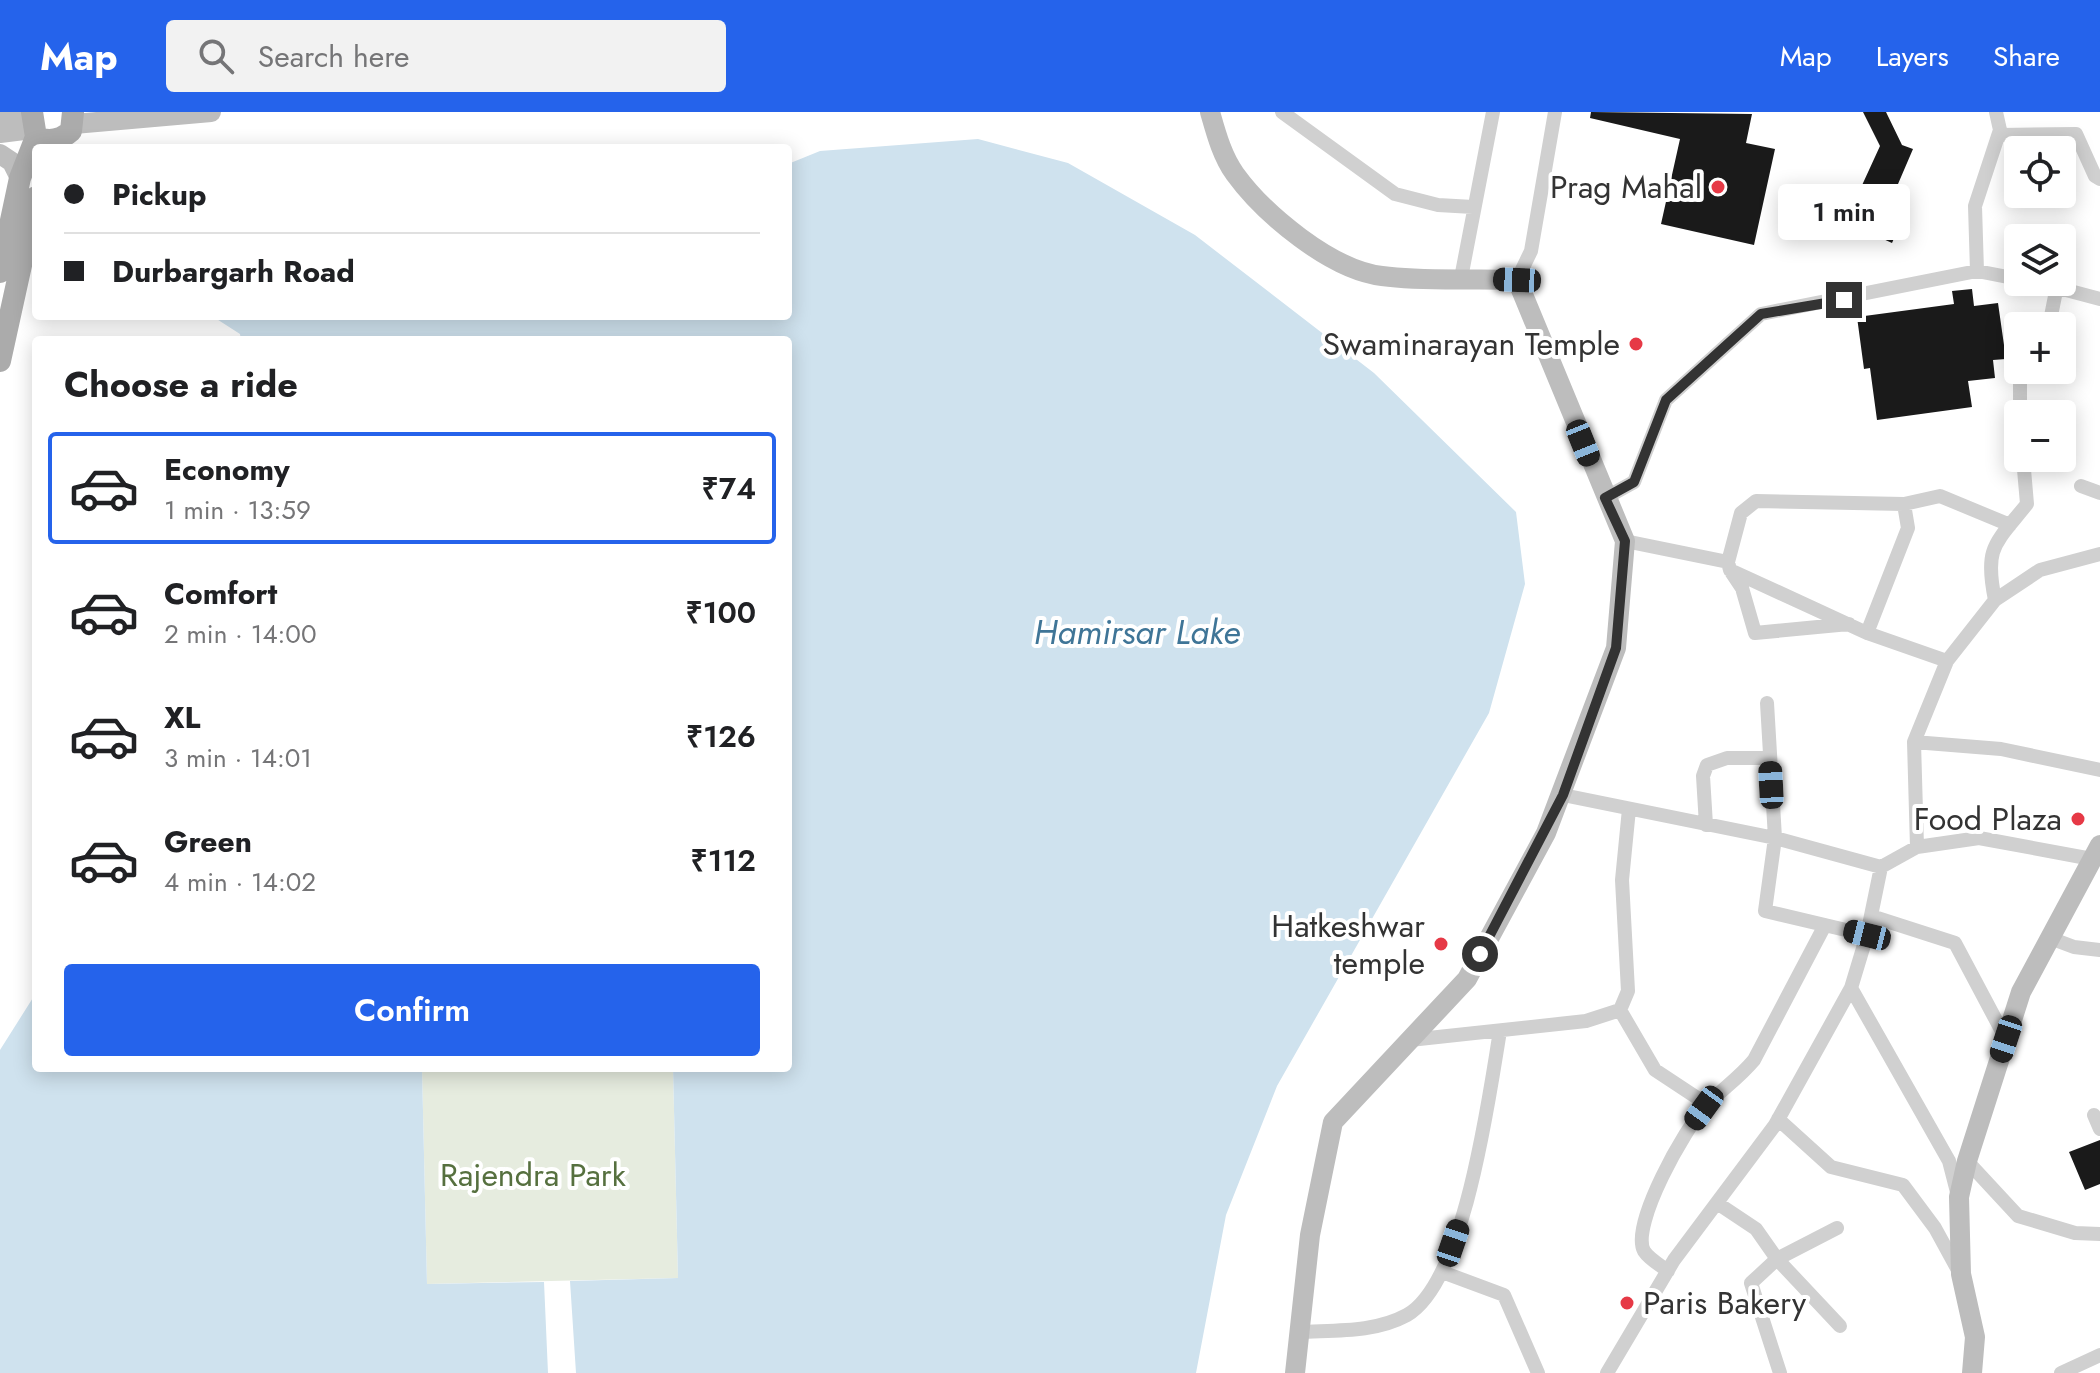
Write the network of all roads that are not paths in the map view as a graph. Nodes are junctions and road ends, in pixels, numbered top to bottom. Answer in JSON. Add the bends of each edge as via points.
{"nodes":[{"id":1,"x":211,"y":112,"type":"edge"},
{"id":2,"x":1210,"y":112,"type":"edge"},
{"id":3,"x":1282,"y":112,"type":"edge"},
{"id":4,"x":1493,"y":112,"type":"edge"},
{"id":5,"x":1555,"y":112,"type":"edge"},
{"id":6,"x":1996,"y":112,"type":"edge"},
{"id":7,"x":0,"y":118,"type":"edge"},
{"id":8,"x":74,"y":118,"type":"edge"},
{"id":9,"x":37,"y":130,"type":"edge"},
{"id":10,"x":0,"y":133,"type":"edge"},
{"id":11,"x":1999,"y":135,"type":"junction"},
{"id":12,"x":32,"y":144,"type":"edge"},
{"id":13,"x":0,"y":154,"type":"edge"},
{"id":14,"x":20,"y":178,"type":"junction"},
{"id":15,"x":2100,"y":179,"type":"edge"},
{"id":16,"x":1473,"y":207,"type":"junction"},
{"id":17,"x":32,"y":215,"type":"edge"},
{"id":18,"x":1977,"y":271,"type":"junction"},
{"id":19,"x":0,"y":272,"type":"edge"},
{"id":20,"x":2004,"y":276,"type":"edge"},
{"id":21,"x":1461,"y":278,"type":"junction"},
{"id":22,"x":1517,"y":280,"type":"junction"},
{"id":23,"x":2076,"y":292,"type":"edge"},
{"id":24,"x":2100,"y":299,"type":"edge"},
{"id":25,"x":0,"y":361,"type":"edge"},
{"id":26,"x":2024,"y":472,"type":"edge"},
{"id":27,"x":2081,"y":486,"type":"dead end"},
{"id":28,"x":2100,"y":493,"type":"edge"},
{"id":29,"x":1605,"y":498,"type":"junction"},
{"id":30,"x":1904,"y":504,"type":"junction"},
{"id":31,"x":2010,"y":525,"type":"junction"},
{"id":32,"x":1625,"y":541,"type":"junction"},
{"id":33,"x":2100,"y":554,"type":"edge"},
{"id":34,"x":1729,"y":566,"type":"junction"},
{"id":35,"x":1995,"y":600,"type":"junction"},
{"id":36,"x":1849,"y":624,"type":"junction"},
{"id":37,"x":1867,"y":633,"type":"junction"},
{"id":38,"x":1947,"y":661,"type":"junction"},
{"id":39,"x":1767,"y":703,"type":"dead end"},
{"id":40,"x":1914,"y":742,"type":"junction"},
{"id":41,"x":1770,"y":758,"type":"junction"},
{"id":42,"x":2100,"y":770,"type":"edge"},
{"id":43,"x":1563,"y":795,"type":"junction"},
{"id":44,"x":1629,"y":809,"type":"junction"},
{"id":45,"x":1706,"y":825,"type":"junction"},
{"id":46,"x":1775,"y":838,"type":"junction"},
{"id":47,"x":1917,"y":847,"type":"junction"},
{"id":48,"x":2096,"y":852,"type":"edge"},
{"id":49,"x":1881,"y":867,"type":"junction"},
{"id":50,"x":1871,"y":916,"type":"junction"},
{"id":51,"x":1825,"y":925,"type":"junction"},
{"id":52,"x":1867,"y":935,"type":"junction"},
{"id":53,"x":2050,"y":938,"type":"junction"},
{"id":54,"x":2100,"y":950,"type":"edge"},
{"id":55,"x":1851,"y":988,"type":"junction"},
{"id":56,"x":1620,"y":1010,"type":"junction"},
{"id":57,"x":1500,"y":1031,"type":"junction"},
{"id":58,"x":2006,"y":1039,"type":"junction"},
{"id":59,"x":1410,"y":1040,"type":"junction"},
{"id":60,"x":1708,"y":1105,"type":"junction"},
{"id":61,"x":1778,"y":1119,"type":"junction"},
{"id":62,"x":1967,"y":1161,"type":"junction"},
{"id":63,"x":1959,"y":1197,"type":"junction"},
{"id":64,"x":1717,"y":1203,"type":"junction"},
{"id":65,"x":1837,"y":1228,"type":"dead end"},
{"id":66,"x":2100,"y":1234,"type":"edge"},
{"id":67,"x":1777,"y":1259,"type":"junction"},
{"id":68,"x":1668,"y":1271,"type":"junction"},
{"id":69,"x":1442,"y":1272,"type":"junction"},
{"id":70,"x":1961,"y":1274,"type":"junction"},
{"id":71,"x":1840,"y":1326,"type":"dead end"},
{"id":72,"x":1299,"y":1332,"type":"junction"},
{"id":73,"x":2100,"y":1355,"type":"edge"},
{"id":74,"x":1295,"y":1373,"type":"edge"},
{"id":75,"x":1538,"y":1373,"type":"edge"},
{"id":76,"x":1607,"y":1373,"type":"edge"},
{"id":77,"x":1780,"y":1373,"type":"edge"},
{"id":78,"x":1972,"y":1373,"type":"edge"},
{"id":79,"x":2061,"y":1373,"type":"edge"}],
"edges":[{"from":1,"to":8,"type":"street"},
{"from":2,"to":21,"type":"street","via":[[1233,172],[1298,236],[1342,263],[1380,276]]},
{"from":3,"to":16,"type":"street","via":[[1395,194]]},
{"from":4,"to":16,"type":"street"},
{"from":5,"to":22,"type":"street","via":[[1531,251]]},
{"from":6,"to":11,"type":"street"},
{"from":7,"to":9,"type":"street"},
{"from":8,"to":9,"type":"main road","via":[[65,136]]},
{"from":9,"to":10,"type":"street"},
{"from":11,"to":15,"type":"street","via":[[2076,134]]},
{"from":11,"to":18,"type":"street","via":[[1975,206]]},
{"from":12,"to":14,"type":"main road"},
{"from":13,"to":14,"type":"street","via":[[12,162]]},
{"from":14,"to":19,"type":"main road"},
{"from":16,"to":21,"type":"street"},
{"from":17,"to":25,"type":"main road"},
{"from":18,"to":20,"type":"street"},
{"from":18,"to":29,"type":"street","via":[[1761,314],[1666,400],[1634,482]]},
{"from":21,"to":22,"type":"street"},
{"from":22,"to":29,"type":"street"},
{"from":23,"to":24,"type":"street"},
{"from":26,"to":31,"type":"street","via":[[2027,504]]},
{"from":27,"to":28,"type":"street"},
{"from":29,"to":32,"type":"street"},
{"from":30,"to":31,"type":"street","via":[[1940,496]]},
{"from":30,"to":34,"type":"street","via":[[1756,501],[1741,513]]},
{"from":30,"to":37,"type":"street","via":[[1908,528]]},
{"from":31,"to":35,"type":"street","via":[[1992,550],[1989,567]]},
{"from":32,"to":34,"type":"street"},
{"from":32,"to":43,"type":"street","via":[[1616,648]]},
{"from":33,"to":35,"type":"street","via":[[2040,570]]},
{"from":34,"to":36,"type":"street"},
{"from":34,"to":36,"type":"street","via":[[1742,588],[1755,633]]},
{"from":35,"to":38,"type":"street"},
{"from":36,"to":37,"type":"street"},
{"from":37,"to":38,"type":"street"},
{"from":38,"to":40,"type":"street"},
{"from":39,"to":41,"type":"street"},
{"from":40,"to":42,"type":"street","via":[[2001,749]]},
{"from":40,"to":47,"type":"street"},
{"from":41,"to":45,"type":"street","via":[[1727,758],[1707,765]]},
{"from":41,"to":46,"type":"street"},
{"from":43,"to":44,"type":"street"},
{"from":43,"to":59,"type":"street","via":[[1467,979]]},
{"from":44,"to":45,"type":"street"},
{"from":44,"to":56,"type":"street","via":[[1622,880],[1628,991]]},
{"from":45,"to":46,"type":"street"},
{"from":46,"to":49,"type":"street"},
{"from":46,"to":51,"type":"street","via":[[1765,911]]},
{"from":47,"to":48,"type":"street","via":[[1979,838]]},
{"from":47,"to":49,"type":"street"},
{"from":48,"to":53,"type":"street"},
{"from":49,"to":50,"type":"street"},
{"from":50,"to":52,"type":"street"},
{"from":50,"to":58,"type":"street","via":[[1955,943]]},
{"from":51,"to":52,"type":"street"},
{"from":51,"to":60,"type":"street","via":[[1754,1060]]},
{"from":52,"to":55,"type":"street"},
{"from":53,"to":54,"type":"street"},
{"from":53,"to":58,"type":"street","via":[[2021,992]]},
{"from":55,"to":61,"type":"street"},
{"from":55,"to":63,"type":"street","via":[[1949,1161]]},
{"from":56,"to":57,"type":"street","via":[[1586,1021]]},
{"from":56,"to":60,"type":"street","via":[[1655,1070]]},
{"from":57,"to":59,"type":"street"},
{"from":57,"to":69,"type":"street","via":[[1465,1207]]},
{"from":58,"to":62,"type":"street"},
{"from":59,"to":72,"type":"street","via":[[1333,1122],[1310,1235]]},
{"from":60,"to":68,"type":"street","via":[[1668,1164],[1642,1234],[1647,1255]]},
{"from":61,"to":64,"type":"street"},
{"from":61,"to":70,"type":"street","via":[[1831,1167],[1903,1185]]},
{"from":62,"to":63,"type":"street"},
{"from":62,"to":66,"type":"street","via":[[2018,1216],[2075,1233]]},
{"from":63,"to":70,"type":"street"},
{"from":64,"to":67,"type":"street","via":[[1756,1229]]},
{"from":64,"to":68,"type":"street"},
{"from":65,"to":67,"type":"street"},
{"from":67,"to":71,"type":"street"},
{"from":67,"to":77,"type":"street","via":[[1751,1283]]},
{"from":68,"to":76,"type":"street"},
{"from":69,"to":72,"type":"street","via":[[1429,1298],[1407,1315],[1359,1330]]},
{"from":69,"to":75,"type":"street","via":[[1504,1295]]},
{"from":70,"to":78,"type":"street","via":[[1975,1337]]},
{"from":72,"to":74,"type":"street"},
{"from":73,"to":79,"type":"street"}]}
